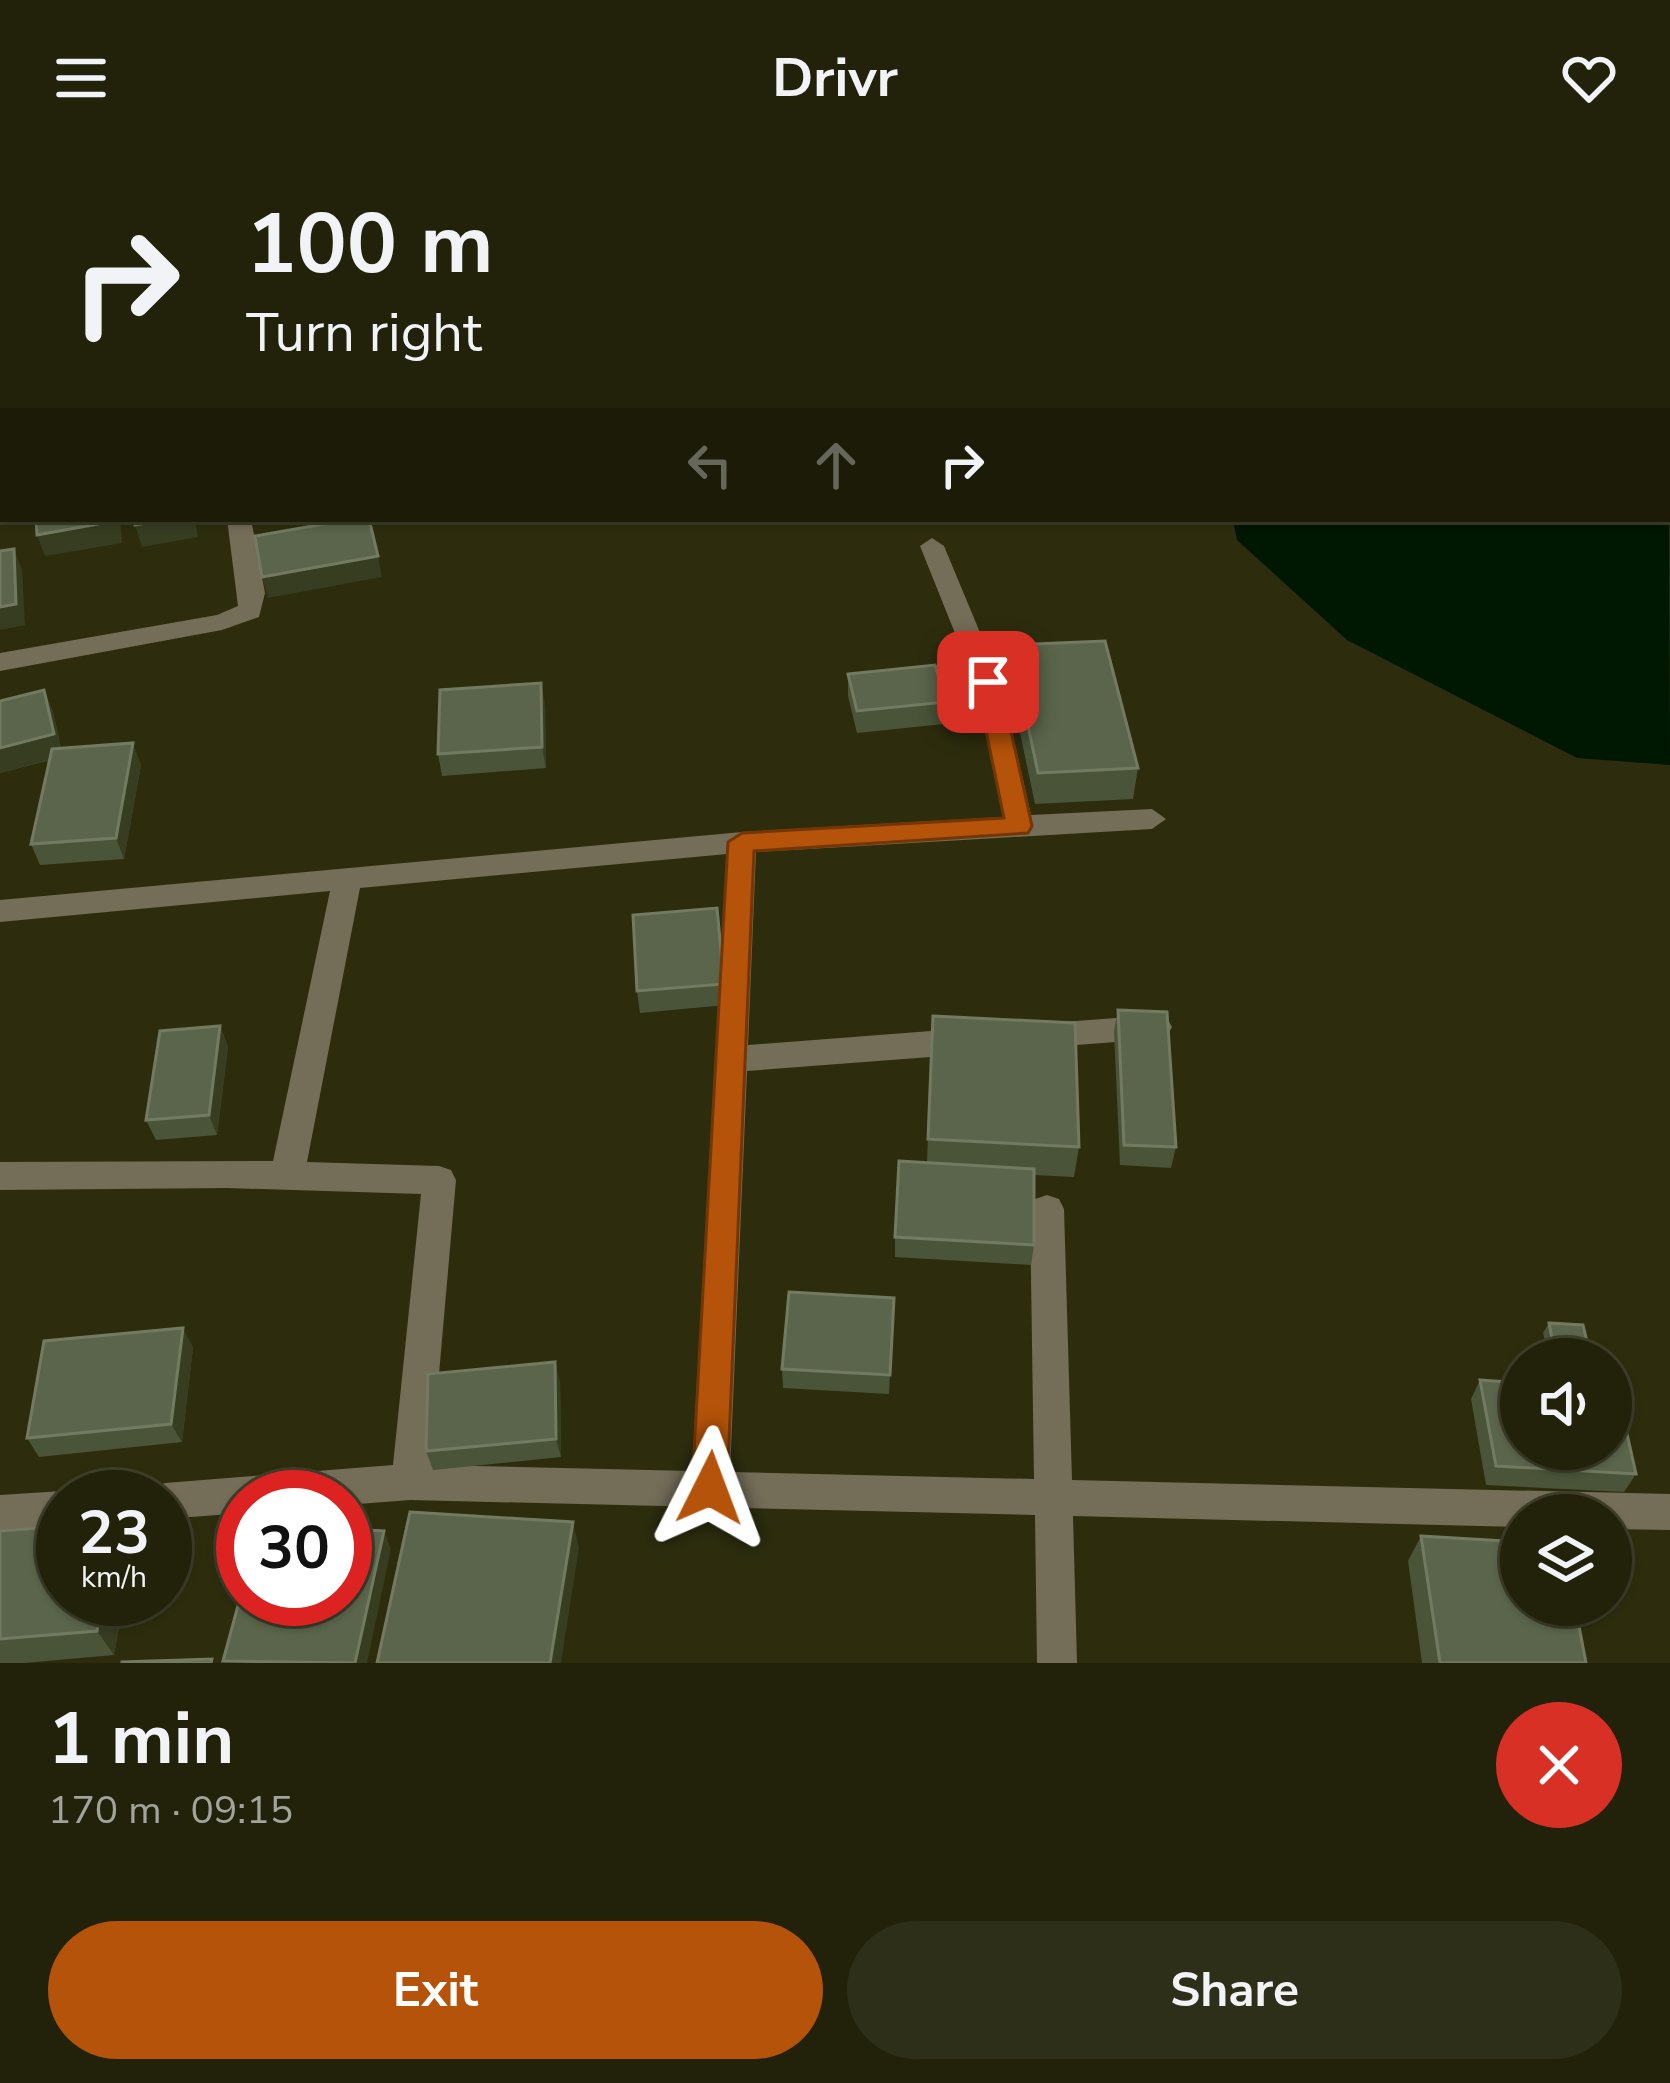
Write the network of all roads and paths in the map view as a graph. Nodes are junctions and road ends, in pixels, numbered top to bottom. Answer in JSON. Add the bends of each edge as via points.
{"nodes":[{"id":1,"x":240,"y":522,"type":"edge"},
{"id":2,"x":932,"y":546,"type":"dead end"},
{"id":3,"x":0,"y":662,"type":"edge"},
{"id":4,"x":1152,"y":819,"type":"dead end"},
{"id":5,"x":1018,"y":826,"type":"junction"},
{"id":6,"x":742,"y":842,"type":"junction"},
{"id":7,"x":347,"y":879,"type":"junction"},
{"id":8,"x":0,"y":911,"type":"edge"},
{"id":9,"x":1157,"y":1027,"type":"edge"},
{"id":10,"x":731,"y":1059,"type":"junction"},
{"id":11,"x":287,"y":1176,"type":"junction"},
{"id":12,"x":1,"y":1180,"type":"edge"},
{"id":13,"x":1047,"y":1209,"type":"dead end"},
{"id":14,"x":410,"y":1482,"type":"junction"},
{"id":15,"x":710,"y":1488,"type":"junction"},
{"id":16,"x":1052,"y":1496,"type":"junction"},
{"id":17,"x":192,"y":1499,"type":"edge"},
{"id":18,"x":36,"y":1511,"type":"edge"},
{"id":19,"x":1670,"y":1512,"type":"edge"},
{"id":20,"x":0,"y":1514,"type":"edge"},
{"id":21,"x":1057,"y":1663,"type":"edge"}],
"edges":[{"from":1,"to":3,"type":"street","via":[[250,611]]},
{"from":2,"to":5,"type":"street","via":[[988,682]]},
{"from":4,"to":5,"type":"street"},
{"from":5,"to":6,"type":"street"},
{"from":6,"to":7,"type":"street"},
{"from":6,"to":10,"type":"street"},
{"from":7,"to":8,"type":"street"},
{"from":7,"to":11,"type":"street"},
{"from":9,"to":10,"type":"street"},
{"from":10,"to":15,"type":"street"},
{"from":11,"to":12,"type":"street"},
{"from":11,"to":14,"type":"street","via":[[439,1180]]},
{"from":13,"to":16,"type":"street"},
{"from":14,"to":15,"type":"street"},
{"from":14,"to":17,"type":"street"},
{"from":15,"to":16,"type":"street"},
{"from":16,"to":19,"type":"street"},
{"from":16,"to":21,"type":"street"},
{"from":18,"to":20,"type":"street"}]}
